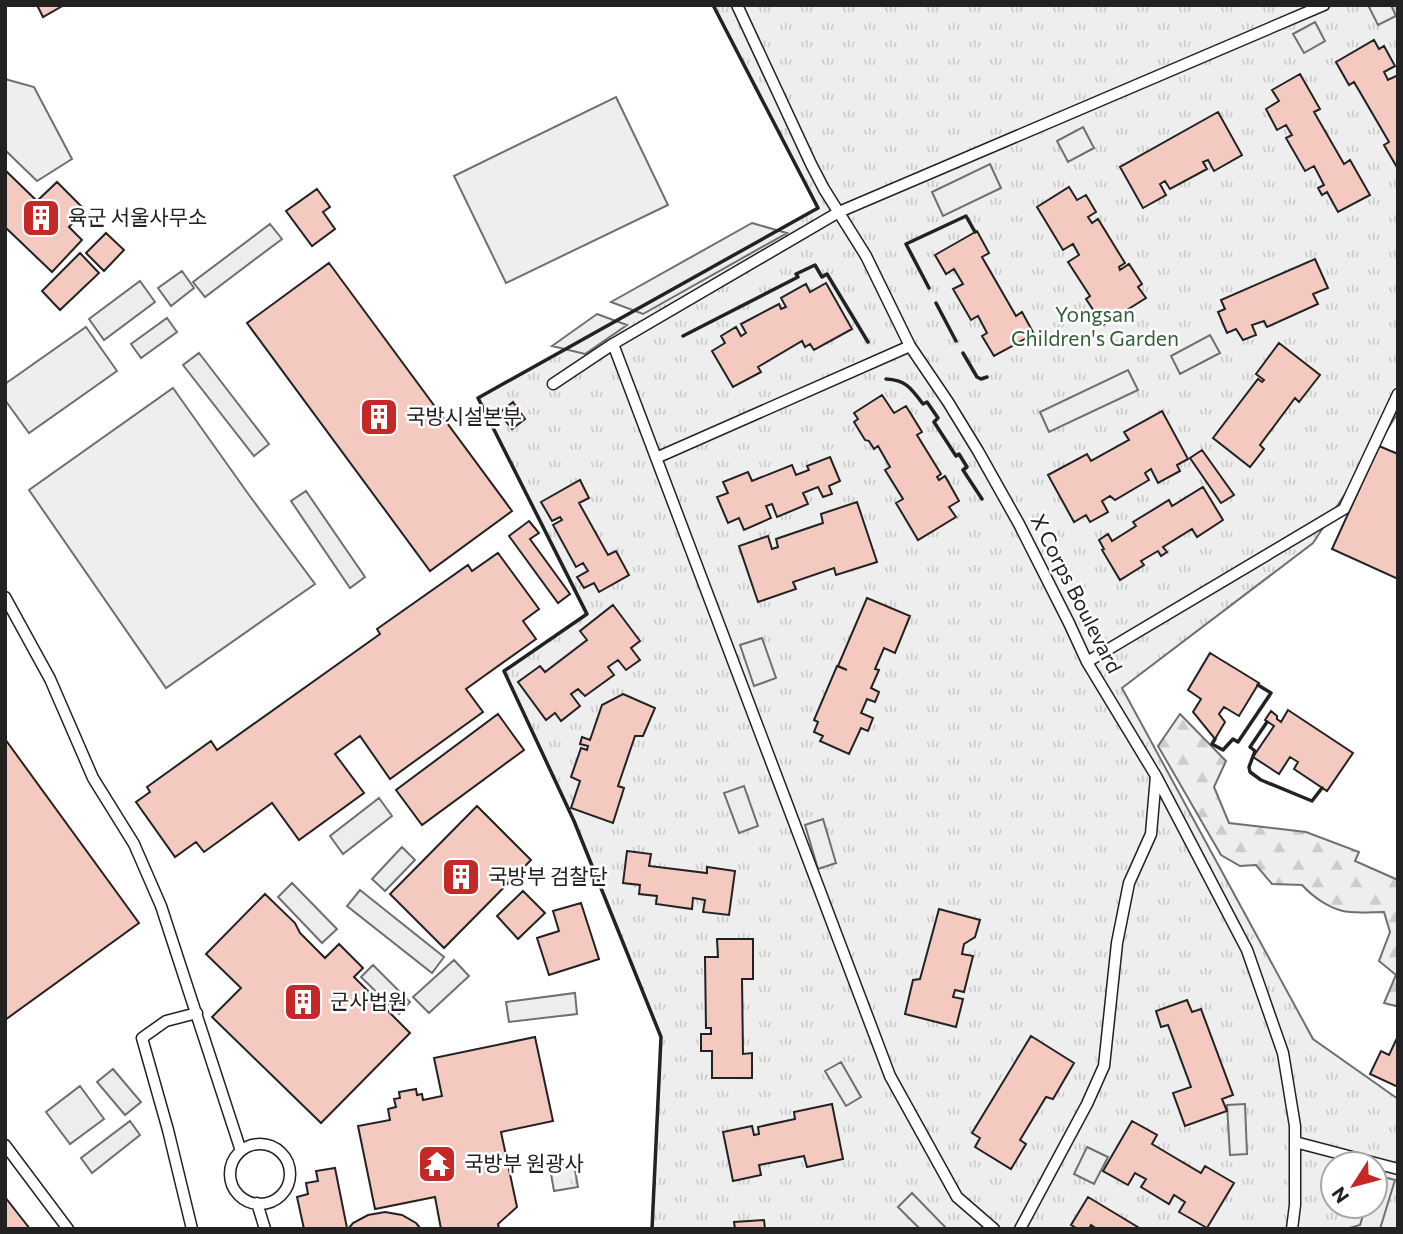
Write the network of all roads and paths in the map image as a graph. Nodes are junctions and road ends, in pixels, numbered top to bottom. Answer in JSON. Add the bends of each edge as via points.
{"nodes":[{"id":1,"x":737,"y":5,"type":"edge"},
{"id":2,"x":1324,"y":5,"type":"edge"},
{"id":3,"x":839,"y":212,"type":"junction"},
{"id":4,"x":613,"y":344,"type":"junction"},
{"id":5,"x":910,"y":346,"type":"junction"},
{"id":6,"x":553,"y":384,"type":"dead end"},
{"id":7,"x":1398,"y":394,"type":"edge"},
{"id":8,"x":656,"y":458,"type":"junction"},
{"id":9,"x":5,"y":597,"type":"edge"},
{"id":10,"x":1087,"y":662,"type":"junction"},
{"id":11,"x":1156,"y":776,"type":"junction"},
{"id":12,"x":197,"y":1013,"type":"junction"},
{"id":13,"x":1295,"y":1142,"type":"junction"},
{"id":14,"x":5,"y":1145,"type":"edge"},
{"id":15,"x":241,"y":1152,"type":"junction"},
{"id":16,"x":1398,"y":1169,"type":"edge"},
{"id":17,"x":257,"y":1203,"type":"junction"},
{"id":18,"x":68,"y":1229,"type":"edge"},
{"id":19,"x":192,"y":1229,"type":"edge"},
{"id":20,"x":265,"y":1229,"type":"edge"},
{"id":21,"x":994,"y":1229,"type":"edge"},
{"id":22,"x":1020,"y":1229,"type":"edge"},
{"id":23,"x":1293,"y":1229,"type":"edge"}],
"edges":[{"from":1,"to":3,"type":"lane","name":"X Corps Boulevard","via":[[811,164]]},
{"from":2,"to":3,"type":"lane"},
{"from":3,"to":4,"type":"lane"},
{"from":3,"to":5,"type":"lane","name":"X Corps Boulevard"},
{"from":4,"to":6,"type":"lane"},
{"from":4,"to":8,"type":"lane"},
{"from":5,"to":8,"type":"lane"},
{"from":5,"to":10,"type":"lane","name":"X Corps Boulevard","via":[[978,451]]},
{"from":7,"to":10,"type":"lane","via":[[1344,509]]},
{"from":8,"to":21,"type":"lane","via":[[890,1076],[957,1197]]},
{"from":9,"to":12,"type":"lane","via":[[50,679],[93,778],[134,844],[161,906]]},
{"from":10,"to":11,"type":"lane","name":"X Corps Boulevard"},
{"from":11,"to":13,"type":"lane","name":"X Corps Boulevard","via":[[1247,950],[1283,1053]]},
{"from":11,"to":22,"type":"lane","via":[[1151,834],[1129,883],[1116,943],[1104,1066]]},
{"from":12,"to":15,"type":"lane"},
{"from":12,"to":19,"type":"lane","via":[[166,1021],[142,1038]]},
{"from":13,"to":16,"type":"lane"},
{"from":13,"to":23,"type":"lane","name":"X Corps Boulevard"},
{"from":14,"to":18,"type":"lane"},
{"from":15,"to":17,"type":"lane","via":[[232,1163],[231,1182],[241,1198]]},
{"from":15,"to":17,"type":"lane","via":[[263,1144],[286,1161],[289,1181],[285,1190],[278,1198]]},
{"from":17,"to":20,"type":"lane"}]}
